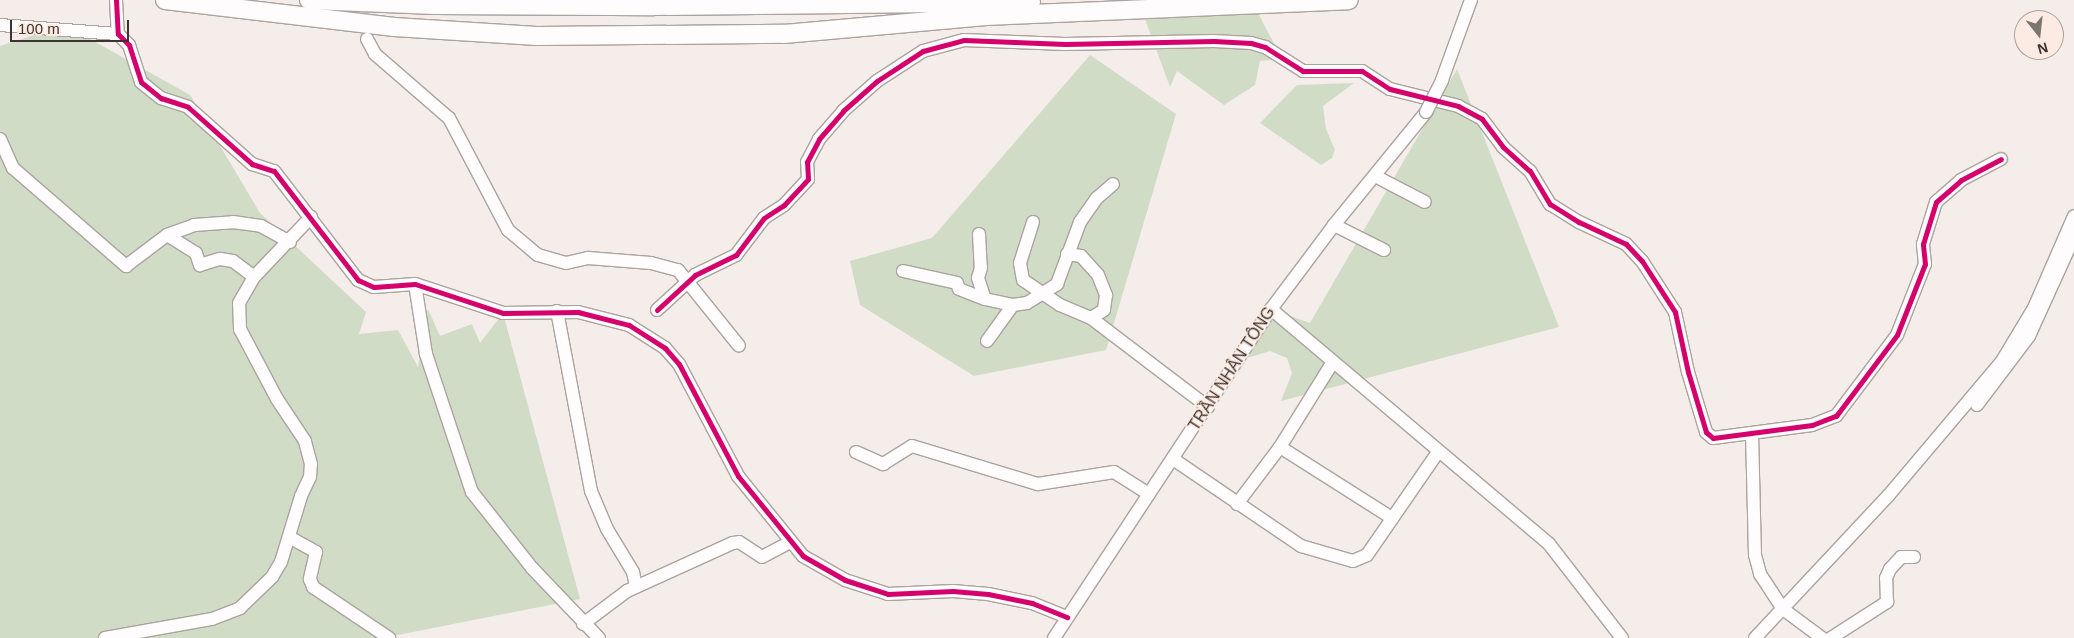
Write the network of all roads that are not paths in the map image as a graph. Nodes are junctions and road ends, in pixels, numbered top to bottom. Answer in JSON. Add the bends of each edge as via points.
{"nodes":[{"id":1,"x":116,"y":0,"type":"edge"},
{"id":2,"x":165,"y":0,"type":"edge"},
{"id":3,"x":310,"y":0,"type":"edge"},
{"id":4,"x":1257,"y":0,"type":"edge"},
{"id":5,"x":1349,"y":0,"type":"edge"},
{"id":6,"x":1472,"y":0,"type":"edge"},
{"id":7,"x":0,"y":24,"type":"edge"},
{"id":8,"x":118,"y":34,"type":"junction"},
{"id":9,"x":367,"y":39,"type":"dead end"},
{"id":10,"x":0,"y":139,"type":"edge"},
{"id":11,"x":2001,"y":160,"type":"dead end"},
{"id":12,"x":1375,"y":176,"type":"junction"},
{"id":13,"x":1113,"y":184,"type":"dead end"},
{"id":14,"x":1425,"y":202,"type":"dead end"},
{"id":15,"x":2074,"y":216,"type":"edge"},
{"id":16,"x":311,"y":217,"type":"junction"},
{"id":17,"x":1033,"y":222,"type":"dead end"},
{"id":18,"x":1334,"y":225,"type":"junction"},
{"id":19,"x":979,"y":234,"type":"dead end"},
{"id":20,"x":167,"y":235,"type":"junction"},
{"id":21,"x":2074,"y":237,"type":"edge"},
{"id":22,"x":290,"y":242,"type":"junction"},
{"id":23,"x":1384,"y":250,"type":"dead end"},
{"id":24,"x":1067,"y":254,"type":"junction"},
{"id":25,"x":903,"y":271,"type":"dead end"},
{"id":26,"x":254,"y":277,"type":"junction"},
{"id":27,"x":689,"y":281,"type":"junction"},
{"id":28,"x":414,"y":284,"type":"junction"},
{"id":29,"x":1044,"y":292,"type":"junction"},
{"id":30,"x":984,"y":299,"type":"junction"},
{"id":31,"x":1013,"y":305,"type":"junction"},
{"id":32,"x":1271,"y":309,"type":"junction"},
{"id":33,"x":658,"y":310,"type":"dead end"},
{"id":34,"x":557,"y":311,"type":"junction"},
{"id":35,"x":1091,"y":318,"type":"junction"},
{"id":36,"x":987,"y":341,"type":"dead end"},
{"id":37,"x":738,"y":346,"type":"dead end"},
{"id":38,"x":1333,"y":362,"type":"junction"},
{"id":39,"x":1208,"y":407,"type":"junction"},
{"id":40,"x":1752,"y":433,"type":"junction"},
{"id":41,"x":1280,"y":447,"type":"junction"},
{"id":42,"x":856,"y":452,"type":"dead end"},
{"id":43,"x":1438,"y":452,"type":"junction"},
{"id":44,"x":1172,"y":460,"type":"junction"},
{"id":45,"x":1149,"y":494,"type":"junction"},
{"id":46,"x":1237,"y":504,"type":"junction"},
{"id":47,"x":1392,"y":518,"type":"junction"},
{"id":48,"x":289,"y":537,"type":"junction"},
{"id":49,"x":790,"y":542,"type":"junction"},
{"id":50,"x":1914,"y":556,"type":"dead end"},
{"id":51,"x":636,"y":586,"type":"junction"},
{"id":52,"x":1786,"y":611,"type":"junction"},
{"id":53,"x":1067,"y":618,"type":"junction"},
{"id":54,"x":583,"y":624,"type":"junction"},
{"id":55,"x":386,"y":637,"type":"edge"},
{"id":56,"x":105,"y":638,"type":"edge"},
{"id":57,"x":599,"y":638,"type":"edge"},
{"id":58,"x":1054,"y":638,"type":"edge"},
{"id":59,"x":1622,"y":638,"type":"edge"},
{"id":60,"x":1755,"y":638,"type":"edge"},
{"id":61,"x":1765,"y":638,"type":"edge"},
{"id":62,"x":1822,"y":638,"type":"edge"},
{"id":63,"x":1831,"y":638,"type":"edge"}],
"edges":[{"from":1,"to":8,"type":"street"},
{"from":2,"to":5,"type":"highway","via":[[394,27],[537,36],[784,34],[986,16]]},
{"from":3,"to":4,"type":"highway","via":[[435,5],[654,6]]},
{"from":6,"to":12,"type":"street","name":"TRẦN NHÂN TÔNG","bridge":true,"via":[[1442,80],[1426,112]]},
{"from":7,"to":8,"type":"street"},
{"from":8,"to":16,"type":"street","via":[[129,46],[141,82],[161,98],[188,107],[252,164],[274,170]]},
{"from":9,"to":27,"type":"street","via":[[375,54],[449,118],[508,230],[538,255],[566,263],[588,258],[650,264],[678,270]]},
{"from":10,"to":20,"type":"street","via":[[13,168],[84,226],[119,263],[126,266],[132,263]]},
{"from":11,"to":40,"type":"street","via":[[1961,180],[1936,202],[1923,244],[1925,264],[1897,335],[1836,416],[1812,426]]},
{"from":12,"to":14,"type":"street"},
{"from":12,"to":18,"type":"street","name":"TRẦN NHÂN TÔNG"},
{"from":13,"to":24,"type":"street","via":[[1097,198],[1080,222]]},
{"from":15,"to":52,"type":"street","via":[[2034,308],[2002,361],[1914,467]]},
{"from":16,"to":22,"type":"street"},
{"from":16,"to":28,"type":"street","via":[[358,280],[374,288]]},
{"from":17,"to":29,"type":"street","via":[[1020,263],[1020,274]]},
{"from":18,"to":23,"type":"street"},
{"from":18,"to":32,"type":"street","name":"TRẦN NHÂN TÔNG"},
{"from":19,"to":30,"type":"street","via":[[981,268],[978,278]]},
{"from":20,"to":22,"type":"street","via":[[194,224],[233,222],[261,226]]},
{"from":20,"to":26,"type":"street","via":[[196,253],[200,265],[220,259],[233,262]]},
{"from":21,"to":52,"type":"street","via":[[2029,336],[2005,373]]},
{"from":22,"to":26,"type":"street"},
{"from":24,"to":29,"type":"street","via":[[1057,284]]},
{"from":24,"to":35,"type":"street","via":[[1081,256],[1098,275],[1106,295],[1104,310]]},
{"from":25,"to":30,"type":"street","via":[[957,283],[959,289]]},
{"from":26,"to":48,"type":"street","via":[[239,303],[240,329],[277,399],[305,441],[311,464],[310,478]]},
{"from":27,"to":33,"type":"street"},
{"from":27,"to":37,"type":"street"},
{"from":27,"to":40,"type":"street","via":[[736,255],[764,218],[784,205],[808,179],[807,162],[819,139],[843,111],[877,81],[923,51],[964,40],[1065,44],[1214,40],[1257,44],[1303,71],[1362,71],[1390,89],[1458,106],[1482,119],[1503,147],[1530,171],[1550,204],[1626,244],[1642,261],[1675,312],[1688,372],[1709,436]]},
{"from":28,"to":34,"type":"street","via":[[503,313]]},
{"from":28,"to":54,"type":"street","via":[[426,354],[472,492],[532,568]]},
{"from":29,"to":31,"type":"street","via":[[1027,303]]},
{"from":29,"to":35,"type":"street","via":[[1060,305]]},
{"from":30,"to":31,"type":"street"},
{"from":31,"to":36,"type":"street"},
{"from":32,"to":38,"type":"street"},
{"from":32,"to":39,"type":"street","name":"TRẦN NHÂN TÔNG"},
{"from":34,"to":49,"type":"street","via":[[578,312],[629,325],[665,348],[688,376],[738,476],[768,509]]},
{"from":34,"to":51,"type":"street","via":[[591,491],[606,529],[633,572]]},
{"from":35,"to":39,"type":"street"},
{"from":38,"to":41,"type":"street"},
{"from":38,"to":43,"type":"street"},
{"from":39,"to":44,"type":"street","name":"TRẦN NHÂN TÔNG"},
{"from":40,"to":52,"type":"street","via":[[1755,555],[1760,574]]},
{"from":41,"to":46,"type":"street"},
{"from":41,"to":47,"type":"street"},
{"from":42,"to":45,"type":"street","via":[[883,464],[912,446],[1038,484],[1114,472]]},
{"from":43,"to":47,"type":"street"},
{"from":43,"to":59,"type":"street","via":[[1549,544]]},
{"from":44,"to":45,"type":"street","name":"TRẦN NHÂN TÔNG"},
{"from":44,"to":46,"type":"street"},
{"from":45,"to":53,"type":"street","name":"TRẦN NHÂN TÔNG"},
{"from":46,"to":47,"type":"street","via":[[1301,546],[1353,561],[1367,555]]},
{"from":48,"to":55,"type":"street","via":[[316,552],[310,579],[313,587]]},
{"from":48,"to":56,"type":"street","via":[[272,577],[240,608],[212,619]]},
{"from":49,"to":51,"type":"street","via":[[762,557],[743,544],[733,543]]},
{"from":49,"to":53,"type":"street","via":[[823,570],[888,594],[953,591],[988,594],[1032,603]]},
{"from":50,"to":63,"type":"street","via":[[1901,557],[1890,568],[1886,578],[1886,602]]},
{"from":51,"to":54,"type":"street"},
{"from":52,"to":60,"type":"street"},
{"from":52,"to":61,"type":"street"},
{"from":52,"to":62,"type":"street"},
{"from":53,"to":58,"type":"street","name":"TRẦN NHÂN TÔNG"},
{"from":54,"to":57,"type":"street"}]}
